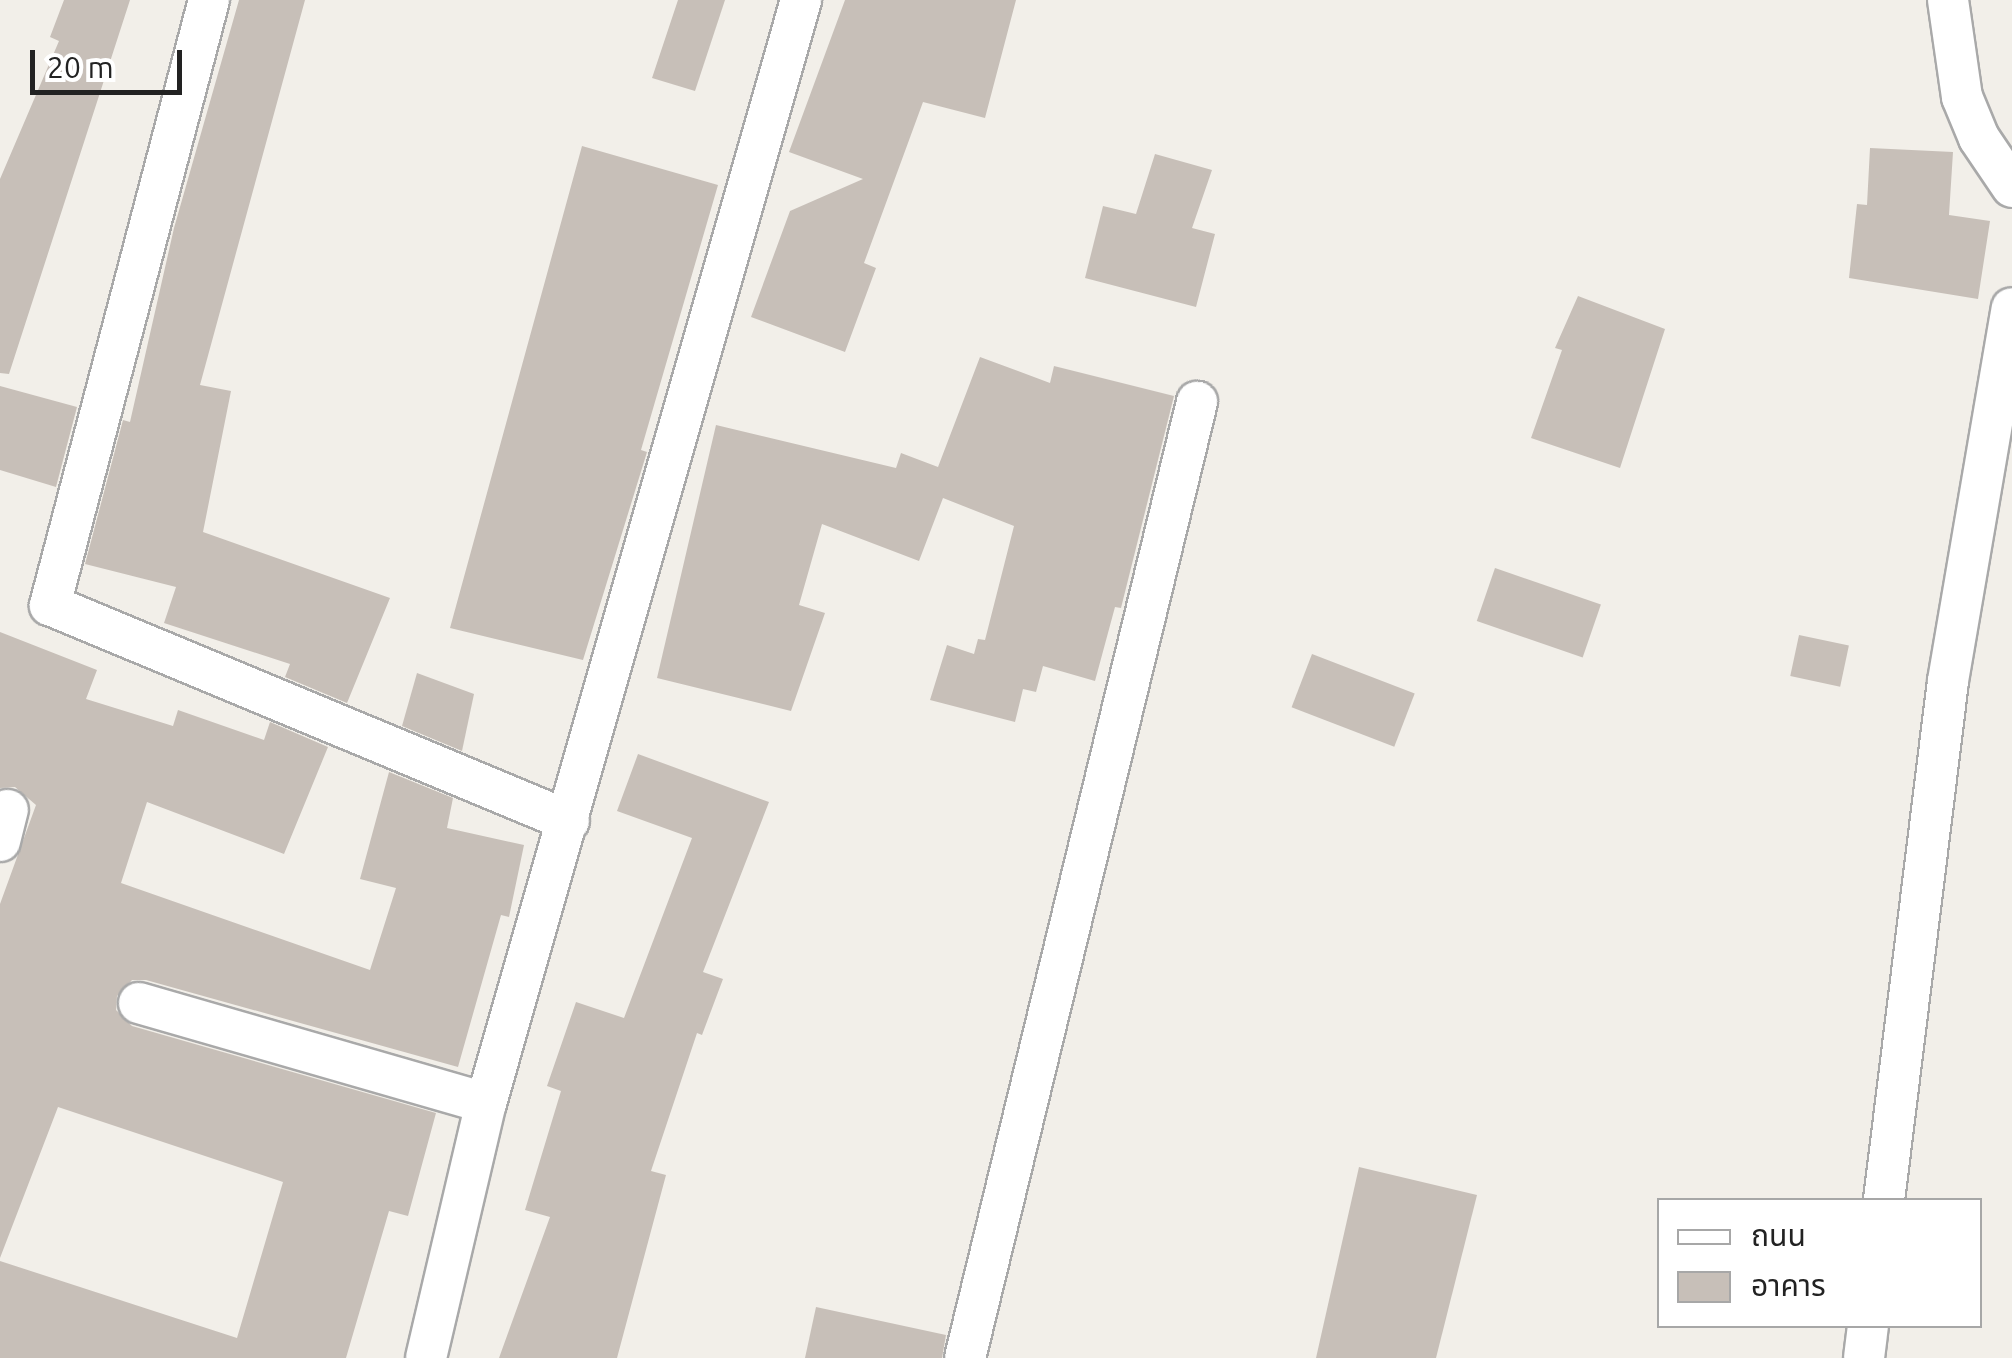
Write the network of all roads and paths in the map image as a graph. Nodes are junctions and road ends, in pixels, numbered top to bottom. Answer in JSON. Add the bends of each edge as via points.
{"nodes":[{"id":1,"x":209,"y":0,"type":"edge"},
{"id":2,"x":801,"y":0,"type":"edge"},
{"id":3,"x":1948,"y":0,"type":"edge"},
{"id":4,"x":2012,"y":187,"type":"edge"},
{"id":5,"x":2012,"y":308,"type":"edge"},
{"id":6,"x":1197,"y":402,"type":"dead end"},
{"id":7,"x":569,"y":822,"type":"junction"},
{"id":8,"x":139,"y":1003,"type":"dead end"},
{"id":9,"x":486,"y":1103,"type":"junction"},
{"id":10,"x":1884,"y":1198,"type":"edge"},
{"id":11,"x":1868,"y":1328,"type":"edge"},
{"id":12,"x":426,"y":1358,"type":"edge"},
{"id":13,"x":965,"y":1358,"type":"edge"},
{"id":14,"x":1864,"y":1358,"type":"edge"}],
"edges":[{"from":1,"to":7,"type":"street","via":[[50,605]]},
{"from":2,"to":7,"type":"street"},
{"from":3,"to":4,"type":"street","via":[[1962,98]]},
{"from":5,"to":10,"type":"street","via":[[1948,681]]},
{"from":6,"to":13,"type":"street"},
{"from":7,"to":9,"type":"street"},
{"from":8,"to":9,"type":"street"},
{"from":9,"to":12,"type":"street"},
{"from":11,"to":14,"type":"street"}]}
